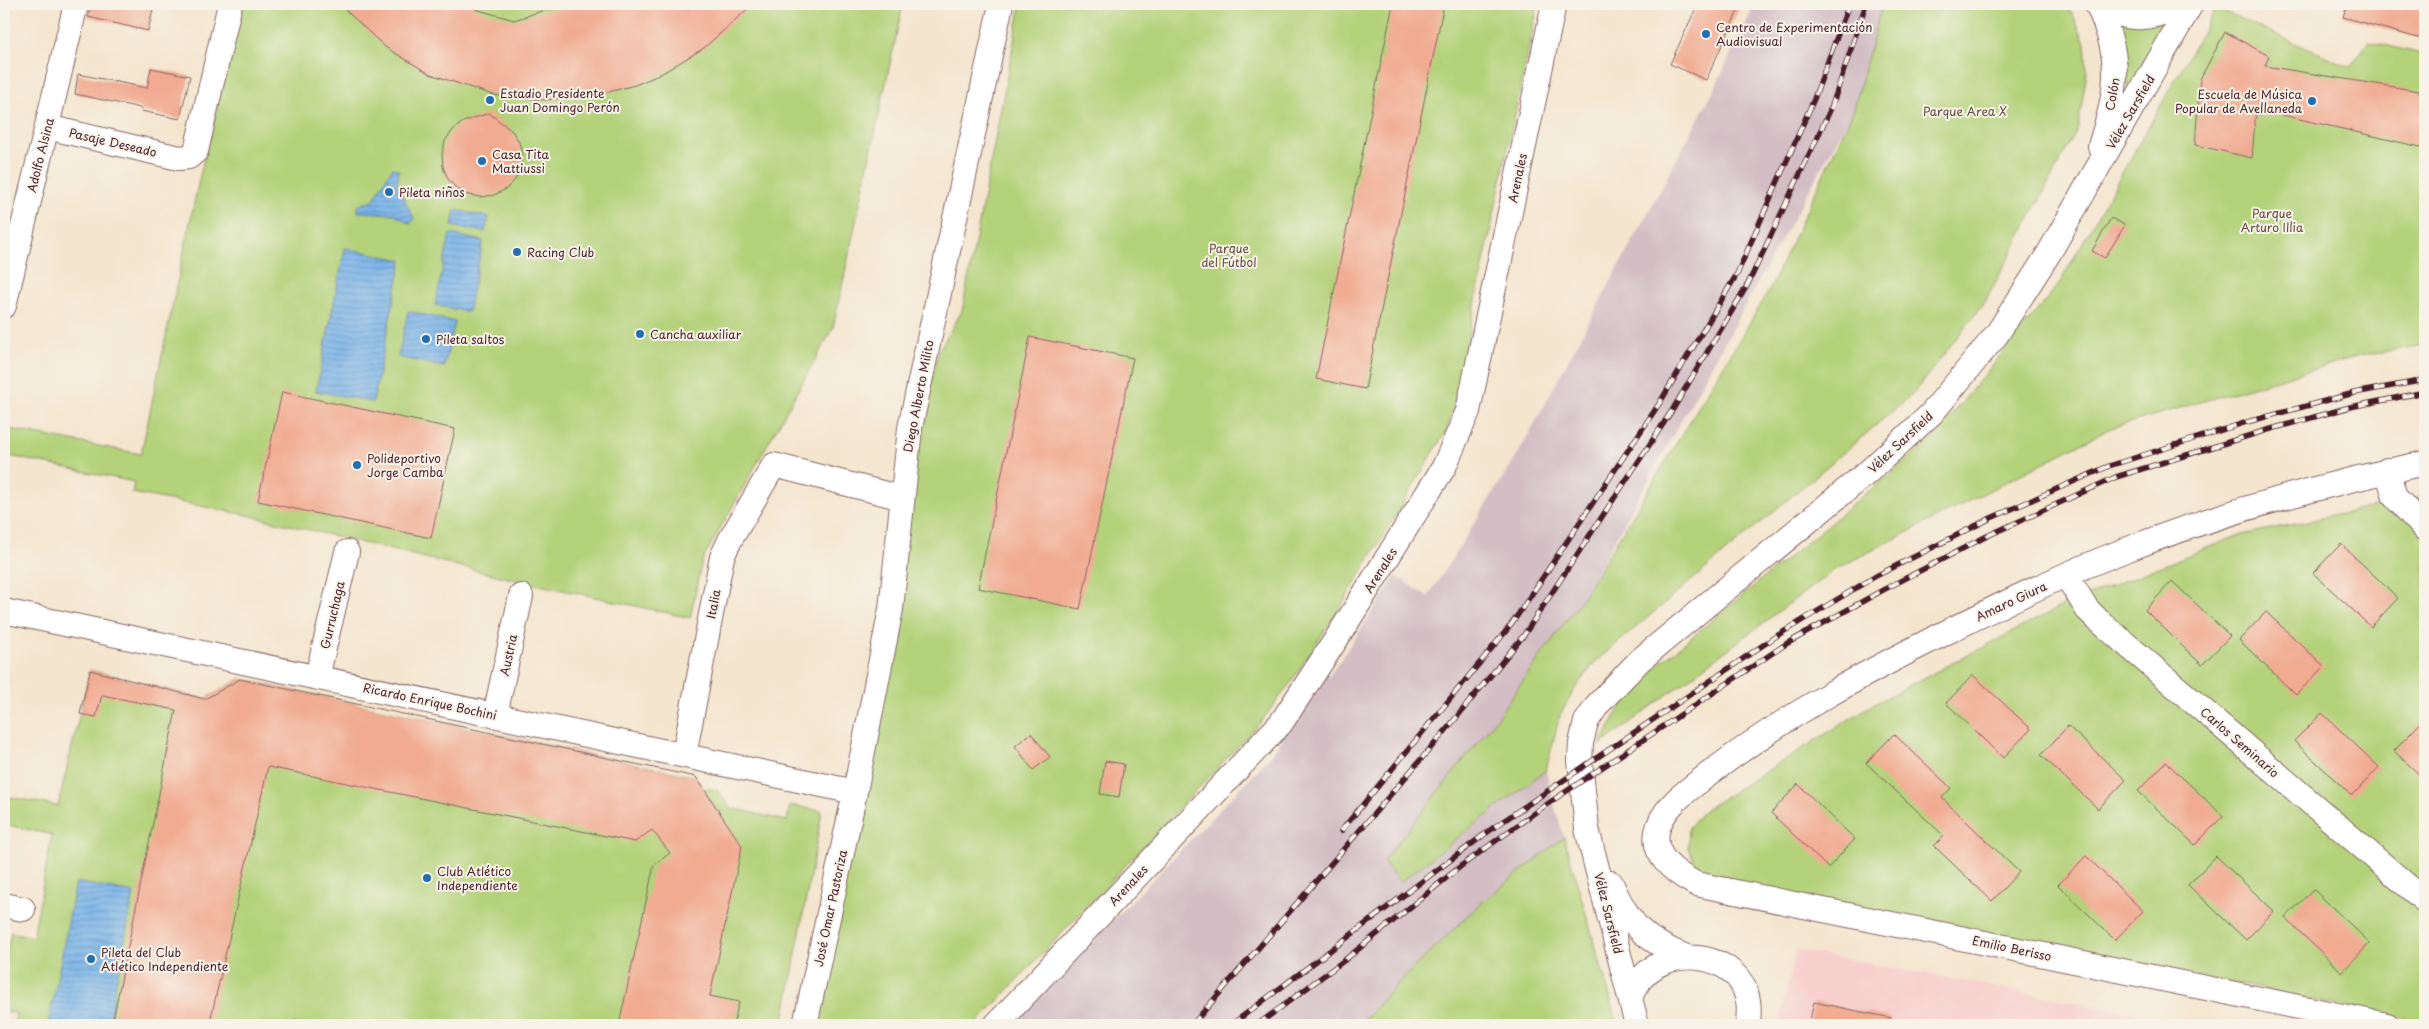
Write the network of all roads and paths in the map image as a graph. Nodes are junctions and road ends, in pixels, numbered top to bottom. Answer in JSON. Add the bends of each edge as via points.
{"nodes":[{"id":1,"x":76,"y":4,"type":"edge"},
{"id":2,"x":230,"y":4,"type":"edge"},
{"id":3,"x":1002,"y":4,"type":"edge"},
{"id":4,"x":1554,"y":4,"type":"edge"},
{"id":5,"x":2098,"y":4,"type":"edge"},
{"id":6,"x":2182,"y":5,"type":"edge"},
{"id":7,"x":47,"y":127,"type":"junction"},
{"id":8,"x":2088,"y":184,"type":"junction"},
{"id":9,"x":14,"y":215,"type":"edge"},
{"id":10,"x":4,"y":306,"type":"edge"},
{"id":11,"x":2425,"y":463,"type":"edge"},
{"id":12,"x":2387,"y":470,"type":"junction"},
{"id":13,"x":902,"y":498,"type":"junction"},
{"id":14,"x":2425,"y":529,"type":"edge"},
{"id":15,"x":346,"y":552,"type":"dead end"},
{"id":16,"x":2066,"y":575,"type":"junction"},
{"id":17,"x":521,"y":596,"type":"dead end"},
{"id":18,"x":4,"y":611,"type":"edge"},
{"id":19,"x":317,"y":677,"type":"junction"},
{"id":20,"x":495,"y":715,"type":"junction"},
{"id":21,"x":684,"y":756,"type":"junction"},
{"id":22,"x":856,"y":792,"type":"junction"},
{"id":23,"x":1587,"y":829,"type":"junction"},
{"id":24,"x":1656,"y":842,"type":"joint"},
{"id":25,"x":2425,"y":901,"type":"edge"},
{"id":26,"x":1687,"y":957,"type":"junction"},
{"id":27,"x":1630,"y":998,"type":"junction"},
{"id":28,"x":805,"y":1025,"type":"edge"},
{"id":29,"x":996,"y":1025,"type":"edge"},
{"id":30,"x":1637,"y":1025,"type":"edge"},
{"id":31,"x":1748,"y":1025,"type":"edge"},
{"id":32,"x":2387,"y":1025,"type":"edge"}],
"edges":[{"from":1,"to":7,"type":"street","name":"Adolfo Alsina"},
{"from":2,"to":7,"type":"street","name":"Pasaje Deseado","via":[[196,151],[189,157],[179,158]]},
{"from":3,"to":13,"type":"street","name":"Diego Alberto Milito","via":[[910,428]]},
{"from":4,"to":29,"type":"street","name":"Arenales","via":[[1468,411],[1444,467],[1281,722]]},
{"from":5,"to":6,"type":"street","via":[[2123,17],[2139,18],[2157,16]]},
{"from":5,"to":8,"type":"street","name":"Colón","via":[[2109,29],[2116,70],[2105,131]]},
{"from":6,"to":8,"type":"street","name":"Vélez Sarsfield","via":[[2174,33]]},
{"from":7,"to":9,"type":"street","name":"Adolfo Alsina"},
{"from":8,"to":23,"type":"street","name":"Vélez Sarsfield","via":[[1997,334],[1931,414],[1869,471],[1640,660],[1598,704],[1586,722],[1581,743]]},
{"from":9,"to":10,"type":"street","name":"Adolfo Alsina"},
{"from":11,"to":12,"type":"street","name":"Amaro Giura"},
{"from":12,"to":14,"type":"street","via":[[2395,497]]},
{"from":12,"to":16,"type":"street","name":"Amaro Giura","via":[[2185,530],[2124,550]]},
{"from":13,"to":21,"type":"street","name":"Italia","via":[[774,465],[722,557]]},
{"from":13,"to":22,"type":"street","name":"Diego Alberto Milito","via":[[891,609]]},
{"from":15,"to":19,"type":"street","name":"Gurruchaga"},
{"from":16,"to":24,"type":"street","name":"Amaro Giura","via":[[1898,656],[1782,721],[1687,791],[1663,817]]},
{"from":16,"to":25,"type":"street","name":"Carlos Seminario","via":[[2087,609],[2098,620]]},
{"from":17,"to":20,"type":"street","name":"Austria"},
{"from":18,"to":19,"type":"street","name":"Ricardo Enrique Bochini"},
{"from":19,"to":20,"type":"street","name":"Ricardo Enrique Bochini"},
{"from":20,"to":21,"type":"street","name":"Ricardo Enrique Bochini"},
{"from":21,"to":22,"type":"street","name":"Ricardo Enrique Bochini"},
{"from":22,"to":28,"type":"street","name":"José Omar Pastoriza"},
{"from":23,"to":26,"type":"street","name":"Vélez Sarsfield","via":[[1620,906],[1637,927],[1661,947]]},
{"from":23,"to":27,"type":"street","name":"Vélez Sarsfield"},
{"from":24,"to":32,"type":"street","name":"Emilio Berisso","via":[[1668,864],[1696,884]]},
{"from":26,"to":27,"type":"street","via":[[1654,967],[1642,978]]},
{"from":26,"to":31,"type":"street","via":[[1708,959],[1724,966],[1736,977],[1749,1004]]},
{"from":27,"to":30,"type":"street","name":"Vélez Sarsfield"}]}
